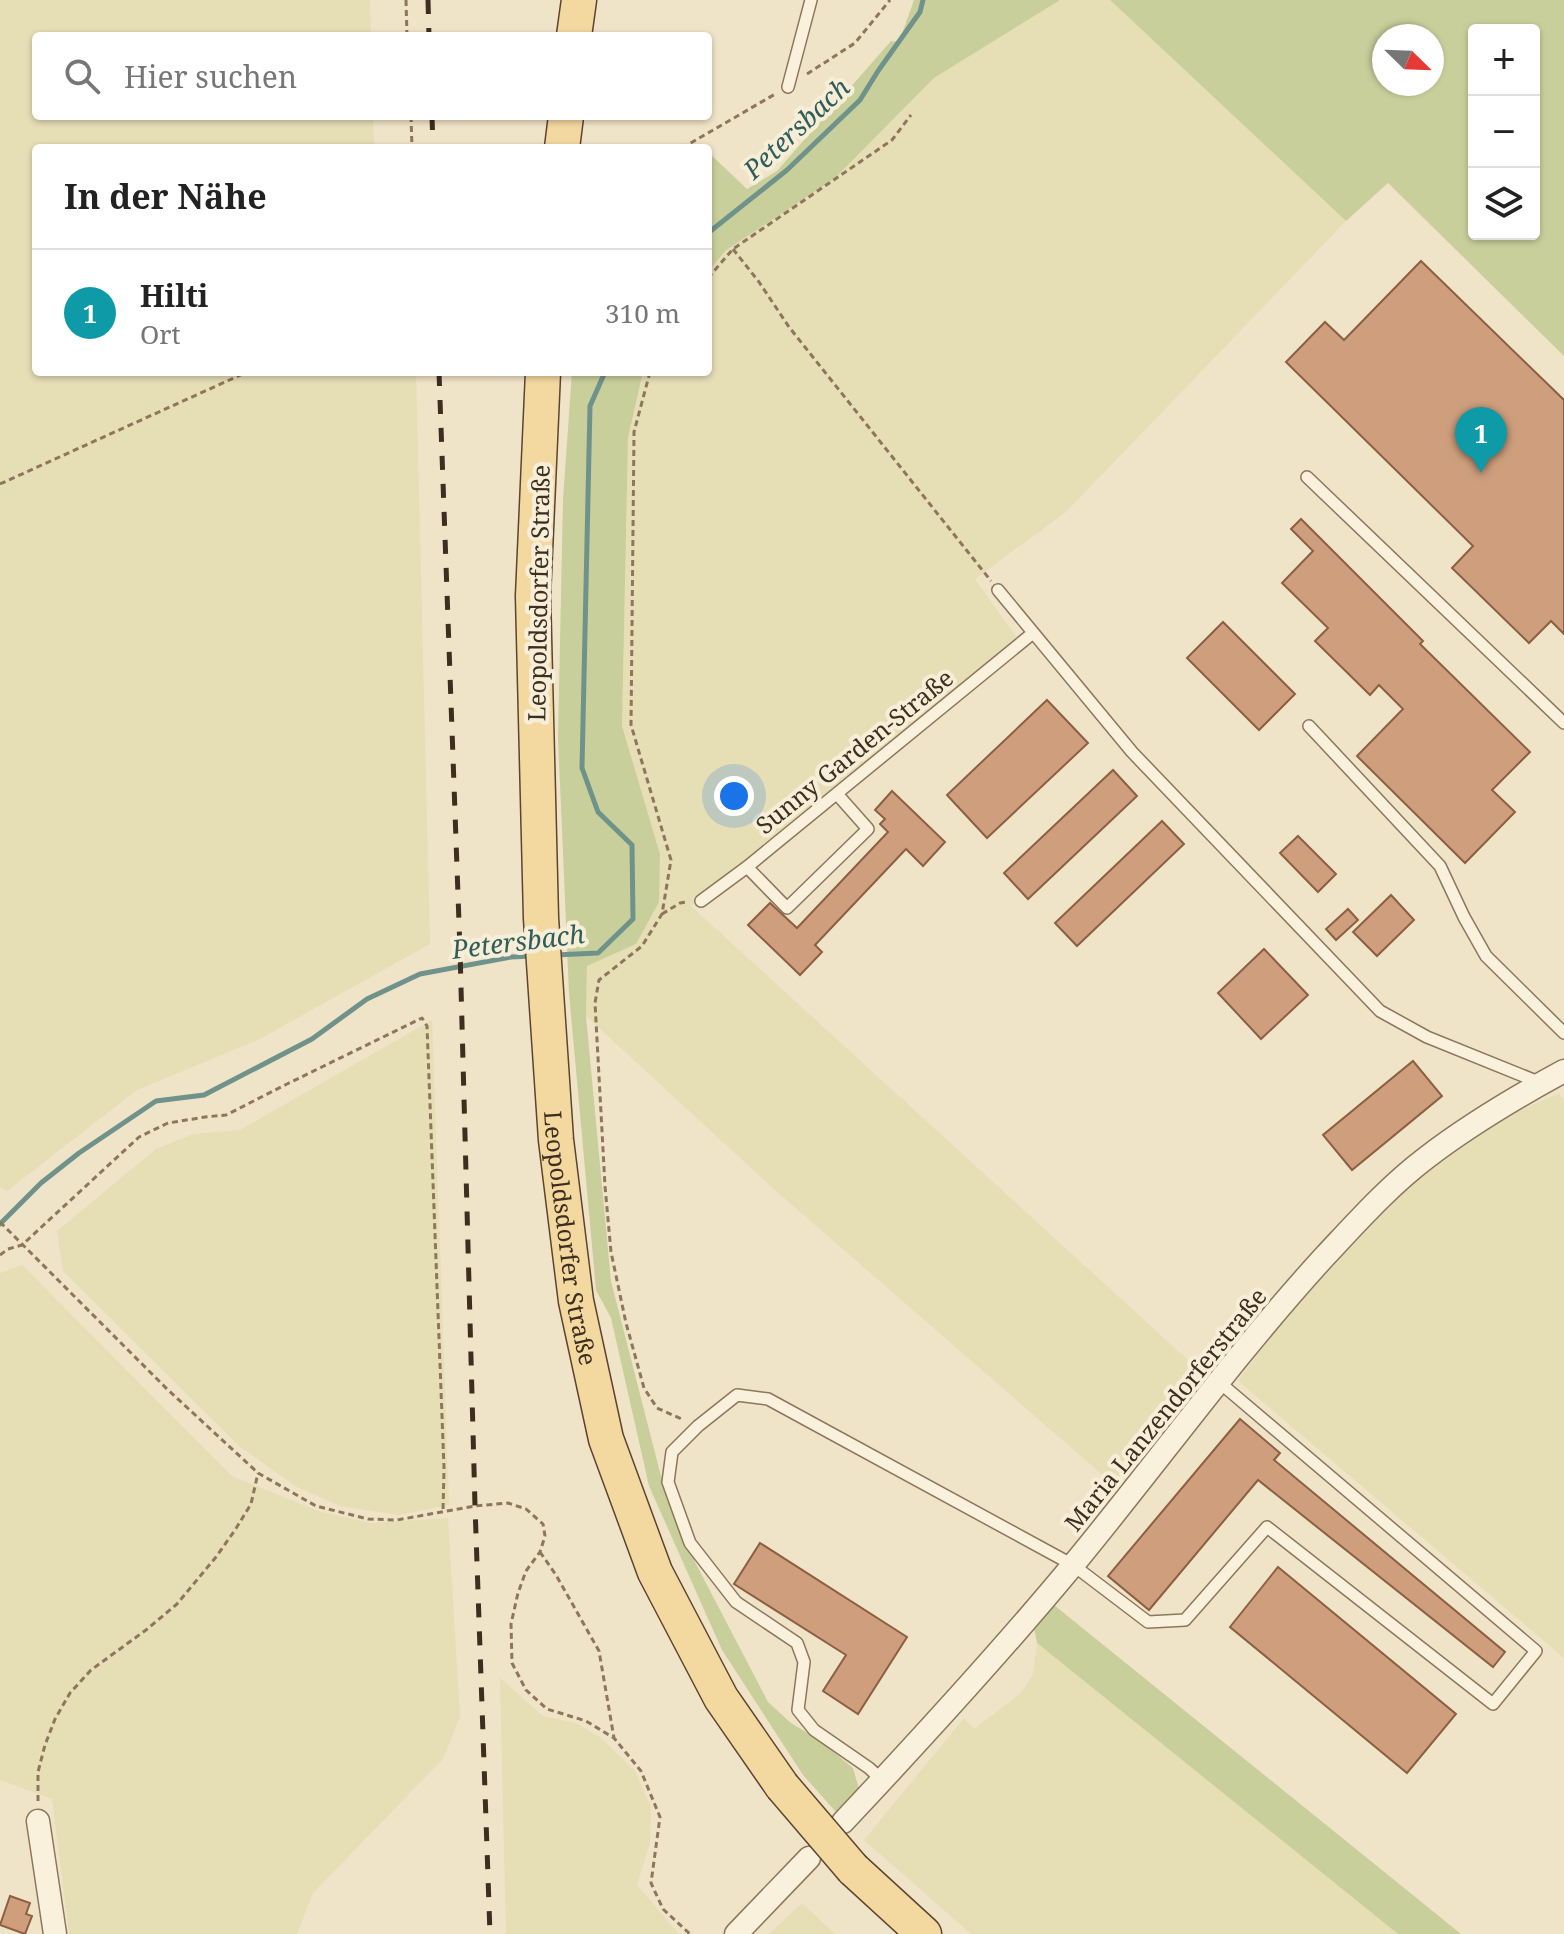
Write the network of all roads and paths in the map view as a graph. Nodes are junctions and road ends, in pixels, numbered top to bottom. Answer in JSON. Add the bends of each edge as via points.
{"nodes":[{"id":1,"x":406,"y":0,"type":"edge"},
{"id":2,"x":579,"y":0,"type":"edge"},
{"id":3,"x":811,"y":0,"type":"edge"},
{"id":4,"x":407,"y":32,"type":"edge"},
{"id":5,"x":575,"y":32,"type":"edge"},
{"id":6,"x":788,"y":87,"type":"dead end"},
{"id":7,"x":911,"y":115,"type":"dead end"},
{"id":8,"x":411,"y":120,"type":"edge"},
{"id":9,"x":566,"y":120,"type":"edge"},
{"id":10,"x":412,"y":144,"type":"edge"},
{"id":11,"x":562,"y":144,"type":"edge"},
{"id":12,"x":733,"y":249,"type":"junction"},
{"id":13,"x":712,"y":273,"type":"edge"},
{"id":14,"x":238,"y":376,"type":"edge"},
{"id":15,"x":543,"y":376,"type":"edge"},
{"id":16,"x":649,"y":376,"type":"edge"},
{"id":17,"x":1307,"y":477,"type":"dead end"},
{"id":18,"x":0,"y":484,"type":"edge"},
{"id":19,"x":998,"y":590,"type":"joint"},
{"id":20,"x":1033,"y":633,"type":"junction"},
{"id":21,"x":1564,"y":723,"type":"edge"},
{"id":22,"x":1309,"y":726,"type":"dead end"},
{"id":23,"x":837,"y":794,"type":"junction"},
{"id":24,"x":747,"y":867,"type":"junction"},
{"id":25,"x":701,"y":901,"type":"joint"},
{"id":26,"x":662,"y":914,"type":"junction"},
{"id":27,"x":1564,"y":1033,"type":"edge"},
{"id":28,"x":1564,"y":1071,"type":"edge"},
{"id":29,"x":1541,"y":1084,"type":"junction"},
{"id":30,"x":0,"y":1222,"type":"edge"},
{"id":31,"x":22,"y":1245,"type":"junction"},
{"id":32,"x":0,"y":1255,"type":"edge"},
{"id":33,"x":1219,"y":1382,"type":"junction"},
{"id":34,"x":698,"y":1426,"type":"junction"},
{"id":35,"x":258,"y":1473,"type":"junction"},
{"id":36,"x":443,"y":1512,"type":"junction"},
{"id":37,"x":540,"y":1552,"type":"junction"},
{"id":38,"x":1073,"y":1565,"type":"junction"},
{"id":39,"x":614,"y":1738,"type":"junction"},
{"id":40,"x":882,"y":1780,"type":"junction"},
{"id":41,"x":38,"y":1821,"type":"joint"},
{"id":42,"x":843,"y":1822,"type":"dead end"},
{"id":43,"x":809,"y":1858,"type":"dead end"},
{"id":44,"x":55,"y":1934,"type":"edge"},
{"id":45,"x":690,"y":1934,"type":"edge"},
{"id":46,"x":736,"y":1934,"type":"edge"},
{"id":47,"x":924,"y":1934,"type":"edge"}],
"edges":[{"from":1,"to":4,"type":"path"},
{"from":2,"to":5,"type":"main road"},
{"from":3,"to":6,"type":"lane"},
{"from":7,"to":12,"type":"path","via":[[892,140]]},
{"from":8,"to":10,"type":"path"},
{"from":9,"to":11,"type":"main road"},
{"from":12,"to":13,"type":"path"},
{"from":12,"to":19,"type":"path"},
{"from":14,"to":18,"type":"path"},
{"from":15,"to":47,"type":"main road","name":"Leopoldsdorfer Straße","bridge":true,"via":[[533,596],[545,991],[576,1301],[606,1439],[655,1572],[721,1698],[782,1786],[853,1869]]},
{"from":16,"to":26,"type":"path","via":[[634,432],[631,725],[671,860]]},
{"from":17,"to":21,"type":"lane"},
{"from":19,"to":20,"type":"lane"},
{"from":20,"to":23,"type":"lane","name":"Sunny Garden-Straße"},
{"from":20,"to":29,"type":"lane","via":[[1132,752],[1380,1011],[1427,1037]]},
{"from":22,"to":27,"type":"lane","via":[[1440,866],[1486,956]]},
{"from":23,"to":24,"type":"lane","name":"Sunny Garden-Straße"},
{"from":23,"to":24,"type":"lane","via":[[868,829],[787,908]]},
{"from":24,"to":25,"type":"lane","name":"Sunny Garden-Straße"},
{"from":25,"to":26,"type":"path","via":[[680,903]]},
{"from":26,"to":34,"type":"path","via":[[642,946],[599,980],[595,1003],[605,1186],[611,1252],[644,1388],[657,1408]]},
{"from":28,"to":29,"type":"street","name":"Maria Lanzendorferstraße"},
{"from":29,"to":33,"type":"street","name":"Maria Lanzendorferstraße","via":[[1424,1159],[1364,1214]]},
{"from":30,"to":31,"type":"path"},
{"from":31,"to":32,"type":"path"},
{"from":31,"to":35,"type":"path"},
{"from":31,"to":36,"type":"path","via":[[139,1137],[168,1123],[226,1115],[422,1018],[427,1026]]},
{"from":33,"to":38,"type":"street","name":"Maria Lanzendorferstraße"},
{"from":33,"to":38,"type":"lane","via":[[1536,1651],[1493,1704],[1267,1527],[1185,1620],[1148,1622]]},
{"from":34,"to":38,"type":"lane","via":[[737,1395],[768,1399]]},
{"from":34,"to":40,"type":"lane","via":[[672,1452],[668,1482],[690,1543],[736,1602],[797,1643],[804,1662],[798,1710],[814,1730]]},
{"from":35,"to":36,"type":"path","via":[[316,1506],[368,1519]]},
{"from":35,"to":41,"type":"path","via":[[251,1504],[177,1604],[91,1670],[70,1693],[55,1719],[38,1772]]},
{"from":36,"to":37,"type":"path","via":[[508,1503],[526,1509],[543,1524]]},
{"from":37,"to":39,"type":"path","via":[[599,1651]]},
{"from":37,"to":39,"type":"path","via":[[518,1593],[511,1624],[512,1663],[526,1690],[547,1709],[586,1721]]},
{"from":38,"to":40,"type":"street","name":"Maria Lanzendorferstraße"},
{"from":39,"to":45,"type":"path","via":[[641,1771],[660,1817],[651,1883],[663,1909]]},
{"from":40,"to":42,"type":"street","name":"Maria Lanzendorferstraße"},
{"from":41,"to":44,"type":"street"},
{"from":43,"to":46,"type":"street"}]}
